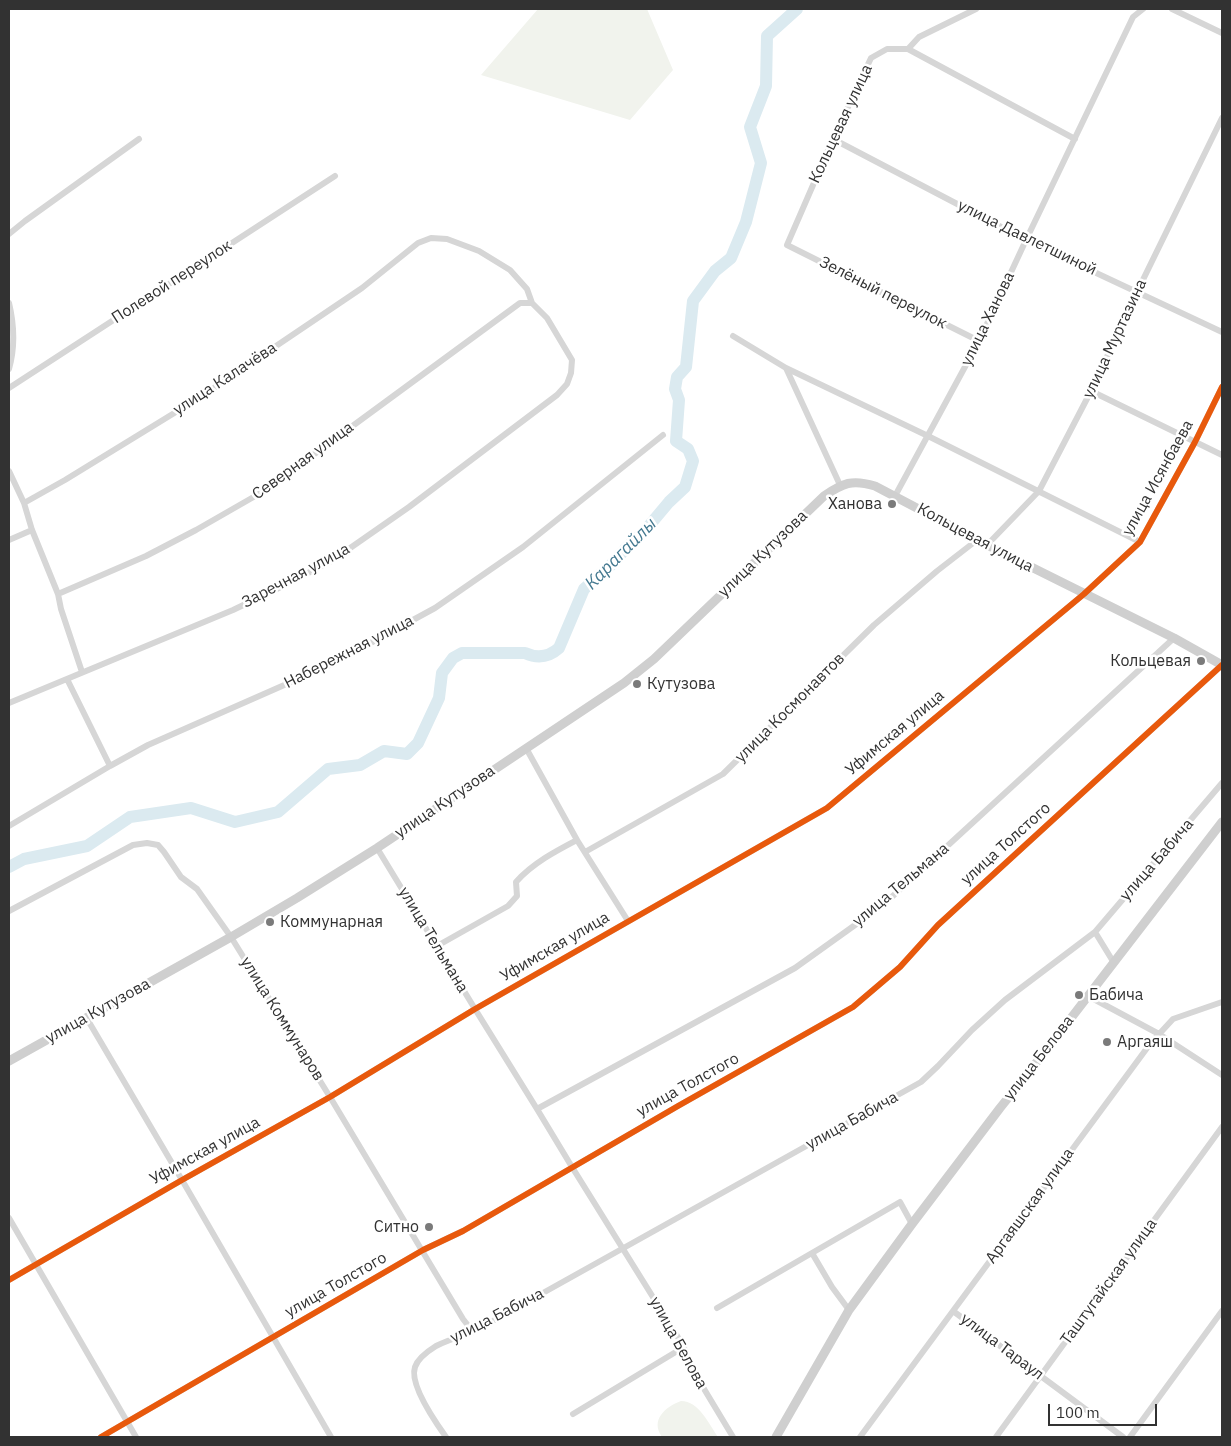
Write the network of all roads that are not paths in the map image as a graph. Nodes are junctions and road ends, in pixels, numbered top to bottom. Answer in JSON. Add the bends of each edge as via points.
{"nodes":[{"id":1,"x":976,"y":9,"type":"edge"},
{"id":2,"x":1143,"y":9,"type":"edge"},
{"id":3,"x":1172,"y":9,"type":"edge"},
{"id":4,"x":1222,"y":33,"type":"edge"},
{"id":5,"x":908,"y":49,"type":"junction"},
{"id":6,"x":1222,"y":118,"type":"edge"},
{"id":7,"x":139,"y":139,"type":"dead end"},
{"id":8,"x":833,"y":139,"type":"junction"},
{"id":9,"x":1075,"y":139,"type":"junction"},
{"id":10,"x":335,"y":176,"type":"dead end"},
{"id":11,"x":9,"y":234,"type":"edge"},
{"id":12,"x":1026,"y":240,"type":"junction"},
{"id":13,"x":787,"y":245,"type":"joint"},
{"id":14,"x":1137,"y":292,"type":"junction"},
{"id":15,"x":9,"y":303,"type":"edge"},
{"id":16,"x":532,"y":303,"type":"junction"},
{"id":17,"x":1222,"y":332,"type":"edge"},
{"id":18,"x":733,"y":336,"type":"dead end"},
{"id":19,"x":979,"y":341,"type":"junction"},
{"id":20,"x":786,"y":368,"type":"junction"},
{"id":21,"x":9,"y":369,"type":"edge"},
{"id":22,"x":1222,"y":387,"type":"edge"},
{"id":23,"x":9,"y":388,"type":"edge"},
{"id":24,"x":1091,"y":391,"type":"junction"},
{"id":25,"x":663,"y":435,"type":"dead end"},
{"id":26,"x":928,"y":436,"type":"junction"},
{"id":27,"x":1195,"y":442,"type":"junction"},
{"id":28,"x":1222,"y":455,"type":"edge"},
{"id":29,"x":9,"y":471,"type":"edge"},
{"id":30,"x":840,"y":485,"type":"junction"},
{"id":31,"x":1039,"y":491,"type":"junction"},
{"id":32,"x":895,"y":496,"type":"junction"},
{"id":33,"x":24,"y":503,"type":"junction"},
{"id":34,"x":32,"y":530,"type":"junction"},
{"id":35,"x":9,"y":540,"type":"edge"},
{"id":36,"x":977,"y":540,"type":"junction"},
{"id":37,"x":1140,"y":542,"type":"junction"},
{"id":38,"x":987,"y":545,"type":"junction"},
{"id":39,"x":58,"y":594,"type":"junction"},
{"id":40,"x":1084,"y":594,"type":"junction"},
{"id":41,"x":1174,"y":638,"type":"junction"},
{"id":42,"x":1222,"y":665,"type":"edge"},
{"id":43,"x":82,"y":672,"type":"junction"},
{"id":44,"x":67,"y":679,"type":"junction"},
{"id":45,"x":9,"y":703,"type":"edge"},
{"id":46,"x":526,"y":748,"type":"junction"},
{"id":47,"x":110,"y":766,"type":"junction"},
{"id":48,"x":1222,"y":783,"type":"edge"},
{"id":49,"x":1222,"y":822,"type":"edge"},
{"id":50,"x":9,"y":826,"type":"edge"},
{"id":51,"x":577,"y":840,"type":"junction"},
{"id":52,"x":377,"y":848,"type":"junction"},
{"id":53,"x":585,"y":852,"type":"junction"},
{"id":54,"x":9,"y":911,"type":"edge"},
{"id":55,"x":628,"y":920,"type":"junction"},
{"id":56,"x":1095,"y":932,"type":"junction"},
{"id":57,"x":231,"y":937,"type":"junction"},
{"id":58,"x":437,"y":946,"type":"junction"},
{"id":59,"x":1114,"y":963,"type":"junction"},
{"id":60,"x":1088,"y":996,"type":"junction"},
{"id":61,"x":1222,"y":1002,"type":"edge"},
{"id":62,"x":475,"y":1009,"type":"junction"},
{"id":63,"x":86,"y":1017,"type":"junction"},
{"id":64,"x":1158,"y":1034,"type":"junction"},
{"id":65,"x":9,"y":1061,"type":"edge"},
{"id":66,"x":1222,"y":1075,"type":"edge"},
{"id":67,"x":330,"y":1096,"type":"junction"},
{"id":68,"x":538,"y":1109,"type":"junction"},
{"id":69,"x":1222,"y":1127,"type":"edge"},
{"id":70,"x":572,"y":1167,"type":"junction"},
{"id":71,"x":182,"y":1180,"type":"junction"},
{"id":72,"x":9,"y":1218,"type":"edge"},
{"id":73,"x":912,"y":1224,"type":"junction"},
{"id":74,"x":623,"y":1248,"type":"junction"},
{"id":75,"x":423,"y":1250,"type":"junction"},
{"id":76,"x":812,"y":1253,"type":"junction"},
{"id":77,"x":36,"y":1264,"type":"junction"},
{"id":78,"x":9,"y":1280,"type":"edge"},
{"id":79,"x":717,"y":1308,"type":"dead end"},
{"id":80,"x":849,"y":1310,"type":"junction"},
{"id":81,"x":953,"y":1311,"type":"junction"},
{"id":82,"x":1222,"y":1311,"type":"edge"},
{"id":83,"x":473,"y":1332,"type":"junction"},
{"id":84,"x":274,"y":1337,"type":"junction"},
{"id":85,"x":684,"y":1347,"type":"junction"},
{"id":86,"x":1041,"y":1376,"type":"junction"},
{"id":87,"x":573,"y":1414,"type":"dead end"},
{"id":88,"x":127,"y":1422,"type":"junction"},
{"id":89,"x":101,"y":1437,"type":"edge"},
{"id":90,"x":136,"y":1437,"type":"edge"},
{"id":91,"x":331,"y":1437,"type":"edge"},
{"id":92,"x":446,"y":1437,"type":"edge"},
{"id":93,"x":733,"y":1437,"type":"edge"},
{"id":94,"x":776,"y":1437,"type":"edge"},
{"id":95,"x":860,"y":1437,"type":"edge"},
{"id":96,"x":996,"y":1437,"type":"edge"},
{"id":97,"x":1123,"y":1437,"type":"edge"},
{"id":98,"x":1130,"y":1437,"type":"edge"}],
"edges":[{"from":1,"to":5,"type":"street","via":[[919,37]]},
{"from":2,"to":9,"type":"street","name":"улица Ханова","via":[[1133,17]]},
{"from":3,"to":4,"type":"street"},
{"from":5,"to":8,"type":"street","name":"Кольцевая улица","via":[[886,49],[871,58]]},
{"from":5,"to":9,"type":"street"},
{"from":6,"to":14,"type":"street","name":"улица Муртазина"},
{"from":7,"to":11,"type":"street"},
{"from":8,"to":12,"type":"street","name":"улица Давлетшиной"},
{"from":8,"to":13,"type":"street","name":"Кольцевая улица"},
{"from":9,"to":12,"type":"street","name":"улица Ханова"},
{"from":10,"to":23,"type":"street","name":"Полевой переулок"},
{"from":12,"to":14,"type":"street","name":"улица Давлетшиной"},
{"from":12,"to":19,"type":"street","name":"улица Ханова"},
{"from":13,"to":19,"type":"street","name":"Зелёный переулок"},
{"from":14,"to":17,"type":"street","name":"улица Давлетшиной"},
{"from":14,"to":24,"type":"street","name":"улица Муртазина"},
{"from":15,"to":21,"type":"street","via":[[13,328]]},
{"from":16,"to":33,"type":"street","name":"улица Калачёва","via":[[527,289],[510,270],[479,251],[446,239],[432,238],[418,243],[362,288],[202,396]]},
{"from":16,"to":39,"type":"street","name":"Северная улица","via":[[520,303],[264,491],[146,556]]},
{"from":16,"to":43,"type":"street","name":"Заречная улица","via":[[547,318],[572,360],[572,373],[557,395],[409,508],[333,560],[233,610]]},
{"from":18,"to":20,"type":"street"},
{"from":19,"to":26,"type":"street","name":"улица Ханова"},
{"from":20,"to":26,"type":"street"},
{"from":20,"to":30,"type":"street"},
{"from":22,"to":27,"type":"street","name":"улица Исянбаева"},
{"from":24,"to":27,"type":"street"},
{"from":24,"to":31,"type":"street","name":"улица Муртазина"},
{"from":25,"to":47,"type":"street","name":"Набережная улица","via":[[523,547],[435,608],[332,664],[148,745]]},
{"from":26,"to":31,"type":"street"},
{"from":26,"to":32,"type":"street","name":"улица Ханова"},
{"from":27,"to":28,"type":"street"},
{"from":27,"to":37,"type":"street","name":"улица Исянбаева"},
{"from":29,"to":33,"type":"street"},
{"from":30,"to":32,"type":"main road","name":"Кольцевая улица","via":[[864,482]]},
{"from":30,"to":46,"type":"main road","name":"улица Кутузова","via":[[824,496],[654,659]]},
{"from":31,"to":37,"type":"street"},
{"from":31,"to":38,"type":"street","name":"улица Муртазина"},
{"from":32,"to":36,"type":"main road","name":"Кольцевая улица"},
{"from":33,"to":34,"type":"street"},
{"from":34,"to":35,"type":"street"},
{"from":34,"to":39,"type":"street"},
{"from":36,"to":38,"type":"main road","name":"Кольцевая улица"},
{"from":36,"to":53,"type":"street","name":"улица Космонавтов","via":[[874,625],[723,774]]},
{"from":37,"to":40,"type":"street","name":"улица Исянбаева"},
{"from":38,"to":40,"type":"main road","name":"Кольцевая улица"},
{"from":39,"to":43,"type":"street"},
{"from":40,"to":41,"type":"main road","name":"Кольцевая улица"},
{"from":40,"to":55,"type":"street","name":"Уфимская улица","via":[[827,808]]},
{"from":41,"to":42,"type":"main road","name":"Кольцевая улица"},
{"from":41,"to":68,"type":"street","name":"улица Тельмана","via":[[883,905],[795,968]]},
{"from":42,"to":70,"type":"street","name":"улица Толстого","via":[[938,925],[900,967],[853,1007]]},
{"from":43,"to":44,"type":"street","name":"Заречная улица"},
{"from":44,"to":45,"type":"street","name":"Заречная улица"},
{"from":44,"to":47,"type":"street"},
{"from":46,"to":51,"type":"street"},
{"from":46,"to":52,"type":"main road","name":"улица Кутузова"},
{"from":47,"to":50,"type":"street","name":"Набережная улица"},
{"from":48,"to":56,"type":"street","name":"улица Бабича"},
{"from":49,"to":59,"type":"main road","name":"улица Белова"},
{"from":51,"to":53,"type":"street"},
{"from":51,"to":58,"type":"street","via":[[550,854],[523,874],[516,882],[517,896],[508,906]]},
{"from":52,"to":57,"type":"main road","name":"улица Кутузова"},
{"from":52,"to":58,"type":"street","name":"улица Тельмана"},
{"from":53,"to":55,"type":"street"},
{"from":54,"to":57,"type":"street","name":"улица Коммунаров","via":[[133,845],[147,843],[158,845],[181,877],[197,889]]},
{"from":55,"to":62,"type":"street","name":"Уфимская улица"},
{"from":56,"to":59,"type":"street"},
{"from":56,"to":74,"type":"street","name":"улица Бабича","via":[[1004,1000],[921,1082]]},
{"from":57,"to":63,"type":"main road","name":"улица Кутузова"},
{"from":57,"to":67,"type":"street","name":"улица Коммунаров"},
{"from":58,"to":62,"type":"street","name":"улица Тельмана"},
{"from":59,"to":60,"type":"main road","name":"улица Белова"},
{"from":60,"to":64,"type":"street"},
{"from":60,"to":73,"type":"main road","name":"улица Белова"},
{"from":61,"to":64,"type":"street","name":"Аргаяшская улица","via":[[1173,1019]]},
{"from":62,"to":67,"type":"street","name":"Уфимская улица"},
{"from":62,"to":68,"type":"street","name":"улица Тельмана"},
{"from":63,"to":65,"type":"main road","name":"улица Кутузова"},
{"from":63,"to":71,"type":"street"},
{"from":64,"to":66,"type":"street"},
{"from":64,"to":81,"type":"street","name":"Аргаяшская улица"},
{"from":67,"to":71,"type":"street","name":"Уфимская улица"},
{"from":67,"to":75,"type":"street","name":"улица Коммунаров"},
{"from":68,"to":70,"type":"street","name":"улица Тельмана"},
{"from":69,"to":86,"type":"street","name":"Таштугайская улица"},
{"from":70,"to":74,"type":"street","name":"улица Тельмана"},
{"from":70,"to":75,"type":"street","name":"улица Толстого","via":[[463,1231]]},
{"from":71,"to":77,"type":"street","name":"Уфимская улица"},
{"from":71,"to":84,"type":"street"},
{"from":72,"to":77,"type":"street"},
{"from":73,"to":76,"type":"street","via":[[900,1202]]},
{"from":73,"to":80,"type":"main road","name":"улица Белова"},
{"from":74,"to":83,"type":"street","name":"улица Бабича"},
{"from":74,"to":85,"type":"street","name":"улица Белова"},
{"from":75,"to":83,"type":"street","name":"улица Коммунаров"},
{"from":75,"to":84,"type":"street","name":"улица Толстого"},
{"from":76,"to":79,"type":"street"},
{"from":76,"to":80,"type":"street"},
{"from":77,"to":78,"type":"street","name":"Уфимская улица"},
{"from":77,"to":88,"type":"street"},
{"from":80,"to":94,"type":"main road","name":"улица Белова"},
{"from":81,"to":86,"type":"street","name":"улица Тараул"},
{"from":81,"to":95,"type":"street","name":"Аргаяшская улица"},
{"from":82,"to":98,"type":"street"},
{"from":83,"to":92,"type":"street","name":"улица Бабича","via":[[437,1346],[422,1356],[414,1369],[415,1383]]},
{"from":84,"to":88,"type":"street","name":"улица Толстого"},
{"from":84,"to":91,"type":"street"},
{"from":85,"to":87,"type":"street"},
{"from":85,"to":93,"type":"street","name":"улица Белова","via":[[686,1360]]},
{"from":86,"to":96,"type":"street","name":"Таштугайская улица"},
{"from":86,"to":97,"type":"street","name":"улица Тараул"},
{"from":88,"to":89,"type":"street","name":"улица Толстого"},
{"from":88,"to":90,"type":"street"}]}
